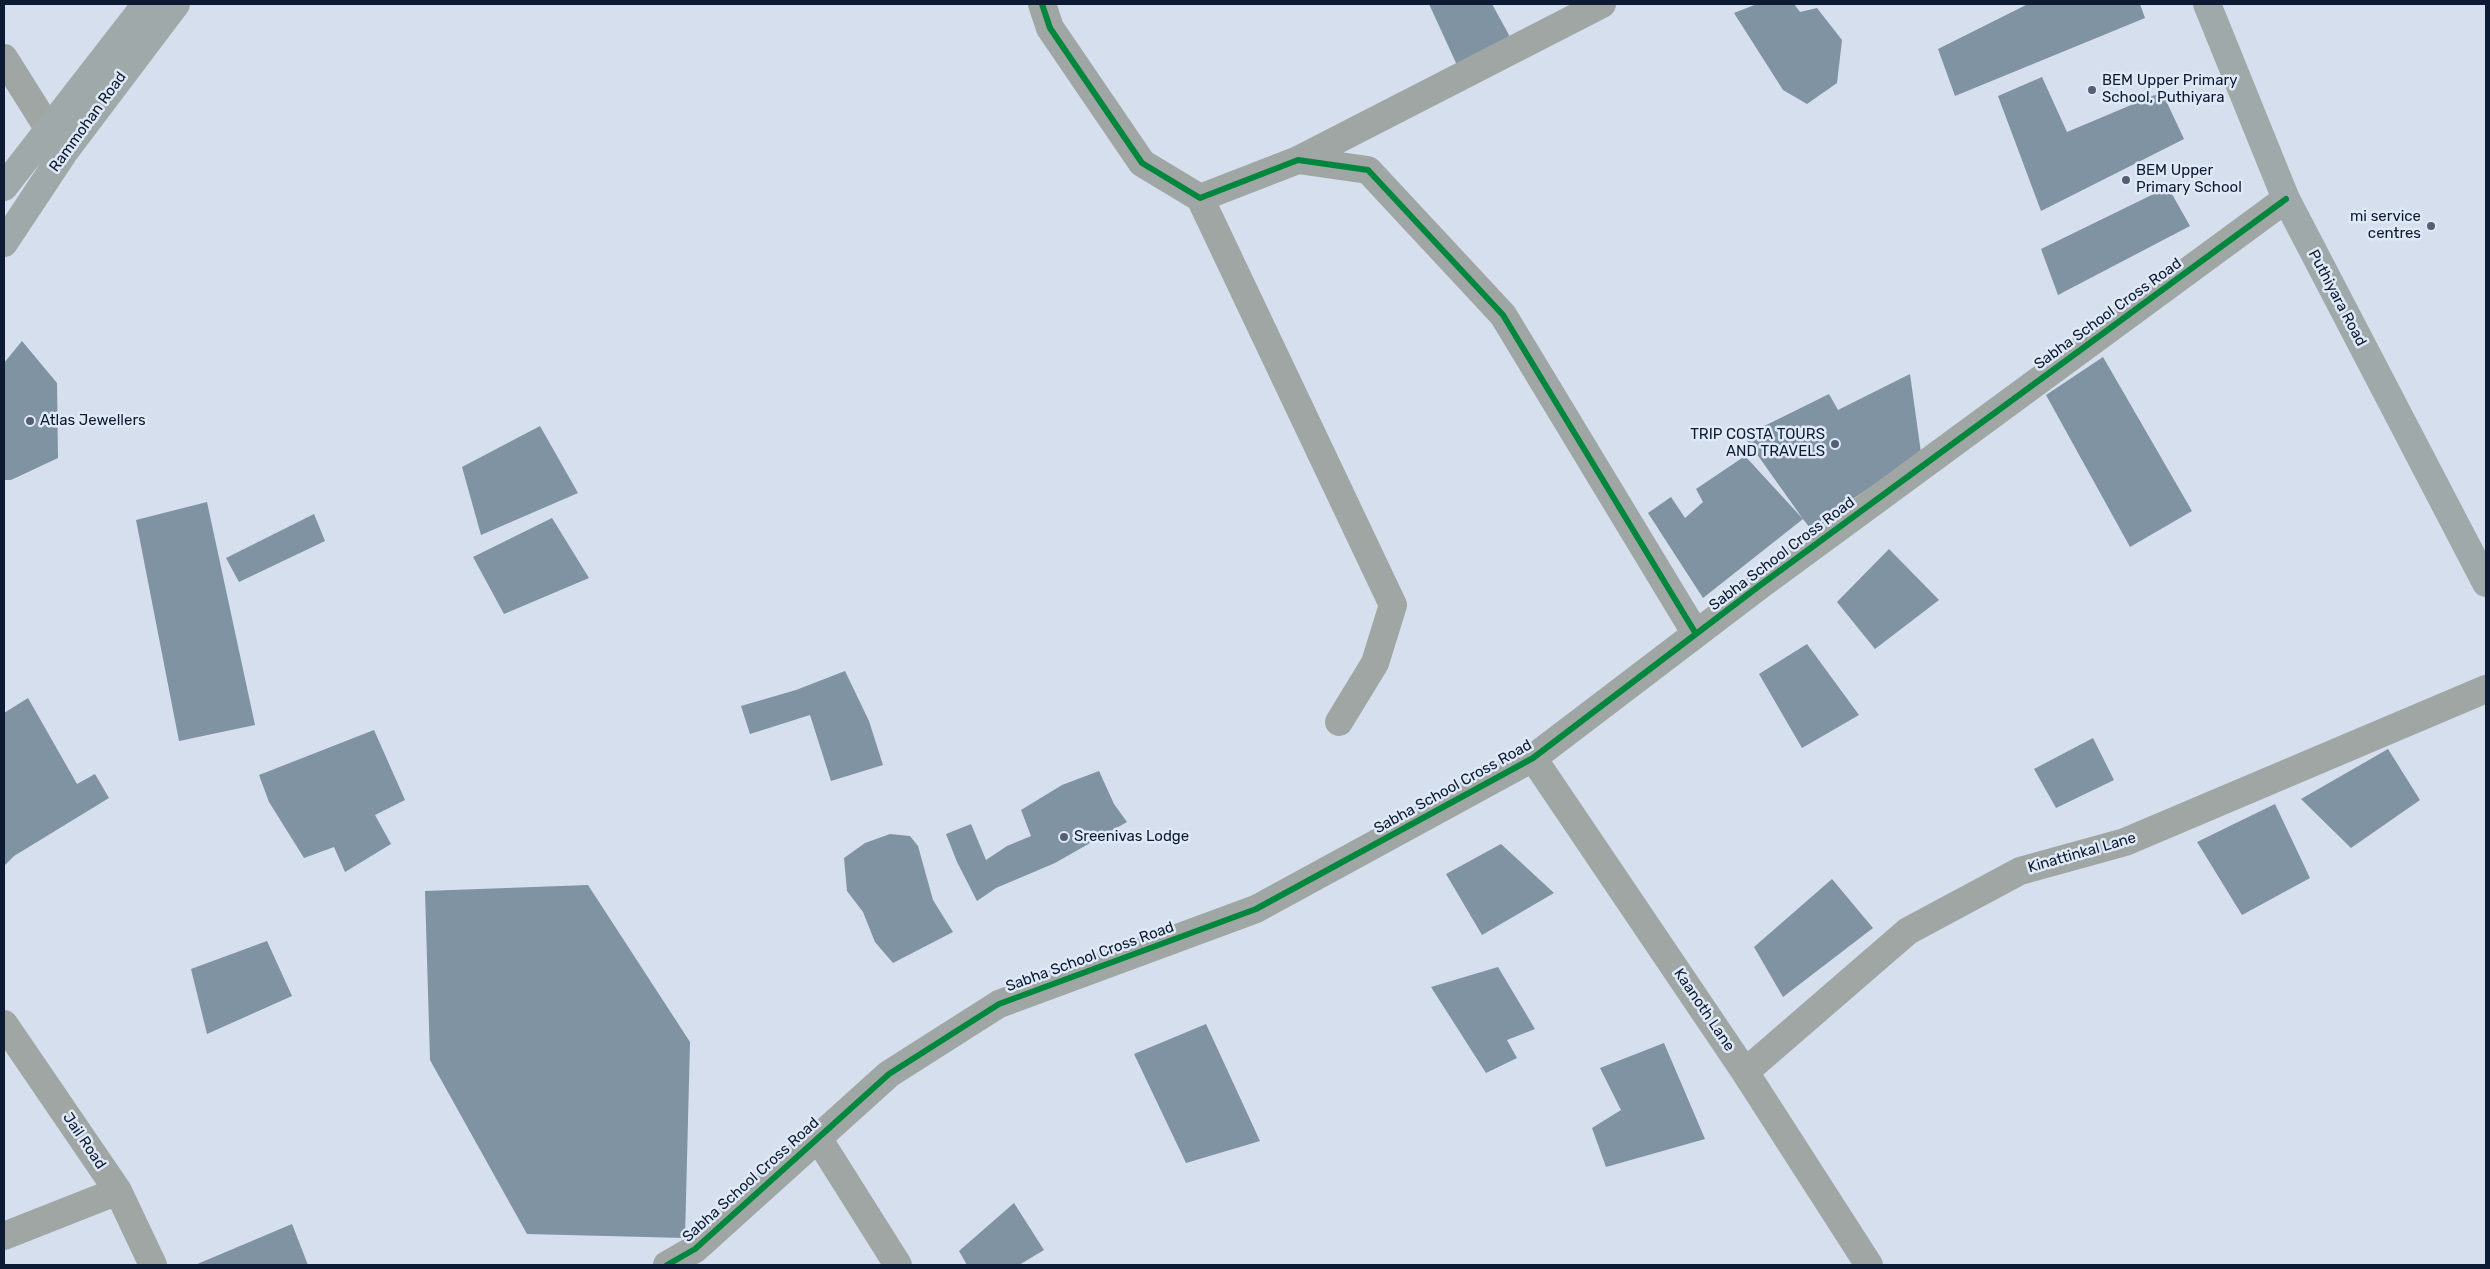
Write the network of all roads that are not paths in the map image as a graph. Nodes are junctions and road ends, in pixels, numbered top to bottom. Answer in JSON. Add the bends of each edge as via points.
{"nodes":[{"id":1,"x":146,"y":4,"type":"edge"},
{"id":2,"x":176,"y":4,"type":"edge"},
{"id":3,"x":1042,"y":4,"type":"edge"},
{"id":4,"x":1602,"y":4,"type":"edge"},
{"id":5,"x":2207,"y":4,"type":"edge"},
{"id":6,"x":4,"y":58,"type":"edge"},
{"id":7,"x":48,"y":128,"type":"junction"},
{"id":8,"x":1298,"y":160,"type":"junction"},
{"id":9,"x":4,"y":187,"type":"edge"},
{"id":10,"x":1200,"y":198,"type":"junction"},
{"id":11,"x":2286,"y":199,"type":"junction"},
{"id":12,"x":4,"y":243,"type":"edge"},
{"id":13,"x":2483,"y":570,"type":"edge"},
{"id":14,"x":1696,"y":634,"type":"junction"},
{"id":15,"x":2486,"y":689,"type":"edge"},
{"id":16,"x":1339,"y":722,"type":"dead end"},
{"id":17,"x":1533,"y":758,"type":"junction"},
{"id":18,"x":4,"y":1024,"type":"edge"},
{"id":19,"x":1746,"y":1072,"type":"junction"},
{"id":20,"x":818,"y":1138,"type":"junction"},
{"id":21,"x":118,"y":1191,"type":"junction"},
{"id":22,"x":4,"y":1236,"type":"edge"},
{"id":23,"x":153,"y":1265,"type":"edge"},
{"id":24,"x":667,"y":1265,"type":"edge"},
{"id":25,"x":898,"y":1265,"type":"edge"},
{"id":26,"x":1869,"y":1265,"type":"edge"}],
"edges":[{"from":1,"to":7,"type":"main road","name":"Rammohan Road"},
{"from":2,"to":12,"type":"main road","name":"Rammohan Road","via":[[65,151]]},
{"from":3,"to":10,"type":"street","via":[[1050,28],[1142,163]]},
{"from":4,"to":8,"type":"street"},
{"from":5,"to":11,"type":"main road","name":"Puthiyara Road"},
{"from":6,"to":7,"type":"street"},
{"from":7,"to":9,"type":"main road","name":"Rammohan Road"},
{"from":8,"to":10,"type":"street"},
{"from":8,"to":14,"type":"street","via":[[1368,170],[1504,315]]},
{"from":10,"to":16,"type":"street","via":[[1393,605],[1375,663]]},
{"from":11,"to":13,"type":"main road","name":"Puthiyara Road"},
{"from":11,"to":14,"type":"street","name":"Sabha School Cross Road"},
{"from":14,"to":17,"type":"street","name":"Sabha School Cross Road"},
{"from":15,"to":19,"type":"street","name":"Kinattinkal Lane","via":[[2125,842],[2020,871],[1908,930]]},
{"from":17,"to":19,"type":"street","name":"Kaanoth Lane"},
{"from":17,"to":20,"type":"street","name":"Sabha School Cross Road","via":[[1256,909],[999,1004],[889,1074]]},
{"from":18,"to":21,"type":"street","name":"Jail Road"},
{"from":19,"to":26,"type":"street","name":"Kaanoth Lane"},
{"from":20,"to":24,"type":"street","name":"Sabha School Cross Road","via":[[695,1249]]},
{"from":20,"to":25,"type":"street"},
{"from":21,"to":22,"type":"street"},
{"from":21,"to":23,"type":"street","name":"Jail Road"}]}
